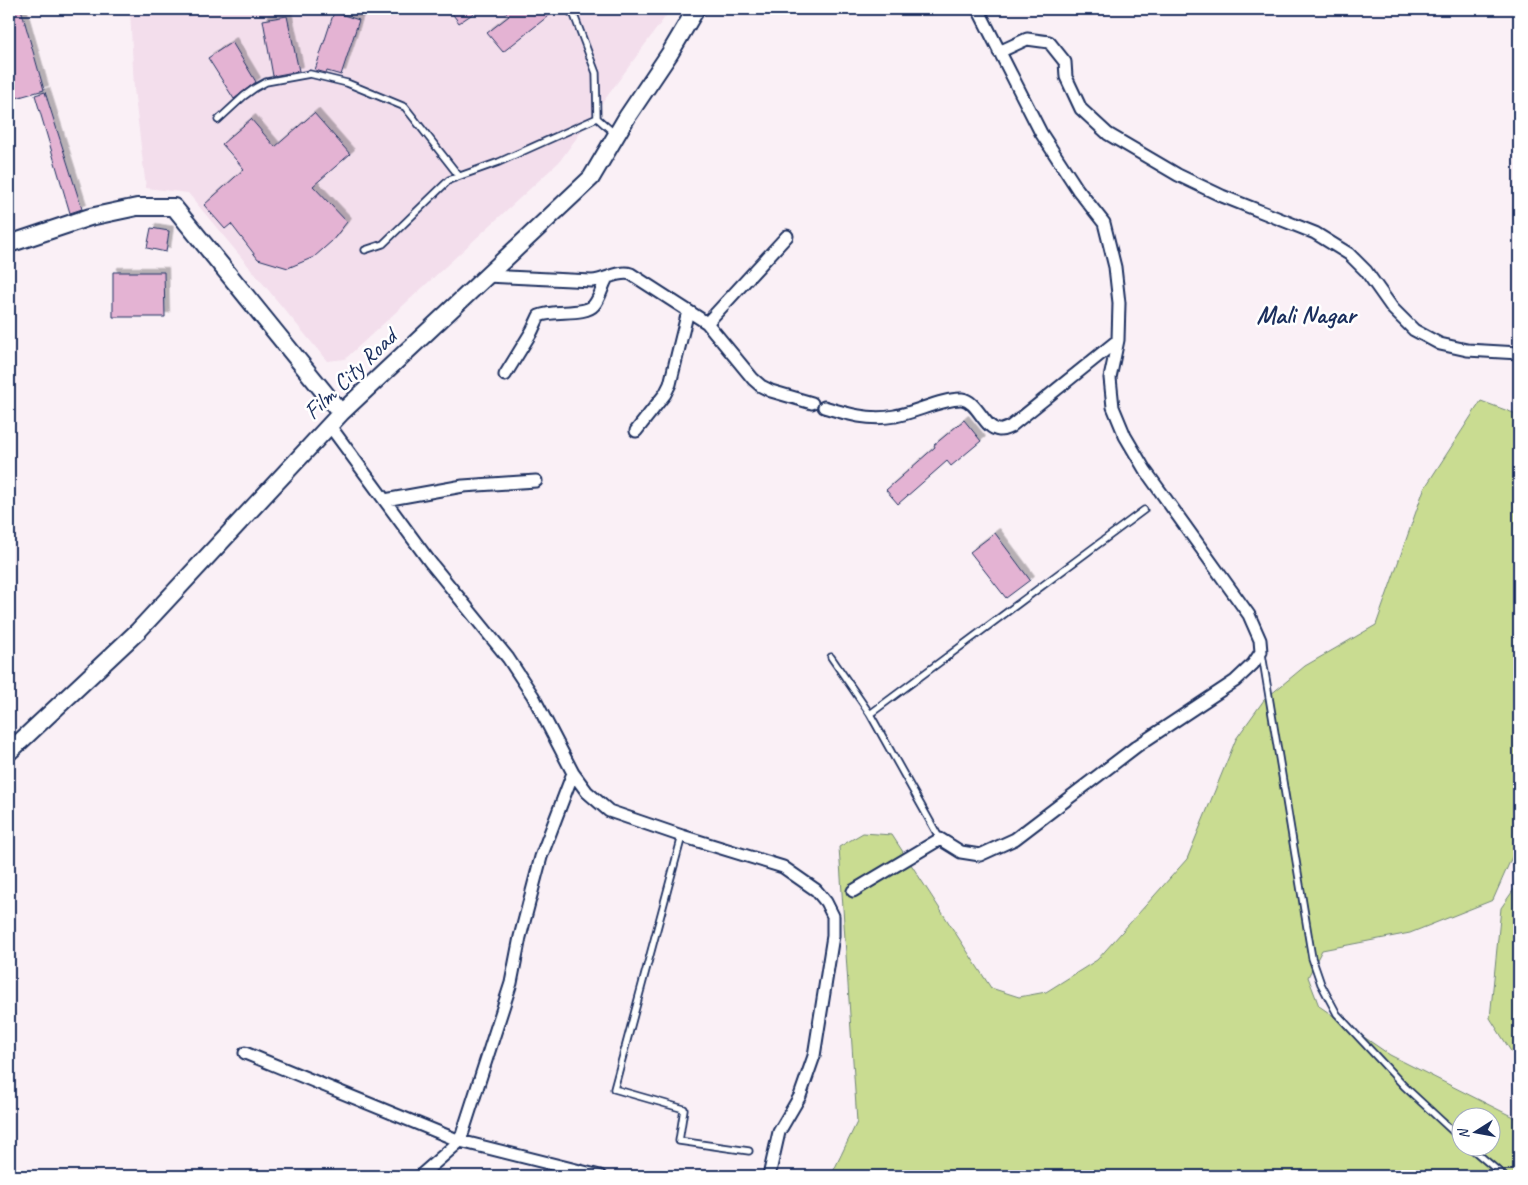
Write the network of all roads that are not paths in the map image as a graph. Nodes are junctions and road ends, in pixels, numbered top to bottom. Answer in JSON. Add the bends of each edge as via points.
{"nodes":[{"id":1,"x":566,"y":9,"type":"edge"},
{"id":2,"x":696,"y":9,"type":"edge"},
{"id":3,"x":978,"y":9,"type":"edge"},
{"id":4,"x":1000,"y":52,"type":"junction"},
{"id":5,"x":597,"y":118,"type":"junction"},
{"id":6,"x":218,"y":120,"type":"dead end"},
{"id":7,"x":616,"y":134,"type":"junction"},
{"id":8,"x":459,"y":176,"type":"junction"},
{"id":9,"x":787,"y":236,"type":"dead end"},
{"id":10,"x":9,"y":244,"type":"edge"},
{"id":11,"x":365,"y":250,"type":"dead end"},
{"id":12,"x":487,"y":276,"type":"junction"},
{"id":13,"x":606,"y":280,"type":"junction"},
{"id":14,"x":688,"y":311,"type":"junction"},
{"id":15,"x":707,"y":323,"type":"junction"},
{"id":16,"x":1118,"y":340,"type":"junction"},
{"id":17,"x":1519,"y":353,"type":"edge"},
{"id":18,"x":505,"y":375,"type":"dead end"},
{"id":19,"x":812,"y":403,"type":"dead end"},
{"id":20,"x":824,"y":407,"type":"dead end"},
{"id":21,"x":341,"y":413,"type":"junction"},
{"id":22,"x":330,"y":426,"type":"junction"},
{"id":23,"x":636,"y":431,"type":"dead end"},
{"id":24,"x":536,"y":481,"type":"dead end"},
{"id":25,"x":385,"y":500,"type":"junction"},
{"id":26,"x":1144,"y":510,"type":"dead end"},
{"id":27,"x":1261,"y":652,"type":"junction"},
{"id":28,"x":831,"y":656,"type":"dead end"},
{"id":29,"x":870,"y":714,"type":"junction"},
{"id":30,"x":9,"y":752,"type":"edge"},
{"id":31,"x":573,"y":773,"type":"junction"},
{"id":32,"x":682,"y":836,"type":"junction"},
{"id":33,"x":940,"y":839,"type":"junction"},
{"id":34,"x":854,"y":891,"type":"dead end"},
{"id":35,"x":245,"y":1053,"type":"dead end"},
{"id":36,"x":1450,"y":1129,"type":"edge"},
{"id":37,"x":460,"y":1141,"type":"junction"},
{"id":38,"x":749,"y":1151,"type":"dead end"},
{"id":39,"x":1483,"y":1158,"type":"edge"},
{"id":40,"x":420,"y":1176,"type":"edge"},
{"id":41,"x":600,"y":1176,"type":"edge"},
{"id":42,"x":769,"y":1176,"type":"edge"},
{"id":43,"x":1504,"y":1176,"type":"edge"}],
"edges":[{"from":1,"to":5,"type":"lane","via":[[574,15],[596,72]]},
{"from":2,"to":7,"type":"street","name":"Film City Road"},
{"from":3,"to":4,"type":"street"},
{"from":4,"to":16,"type":"street","via":[[1041,133],[1104,223],[1120,303]]},
{"from":4,"to":17,"type":"street","via":[[1027,39],[1049,42],[1064,62],[1066,77],[1081,110],[1108,134],[1178,175],[1315,233],[1349,254],[1366,270],[1393,309],[1414,330],[1440,344],[1467,350]]},
{"from":5,"to":7,"type":"lane"},
{"from":5,"to":8,"type":"lane","via":[[499,162]]},
{"from":6,"to":8,"type":"lane","via":[[244,96],[266,82],[310,74],[347,83],[405,107]]},
{"from":7,"to":12,"type":"street","name":"Film City Road","via":[[590,178]]},
{"from":8,"to":11,"type":"lane","via":[[449,180],[383,244]]},
{"from":9,"to":15,"type":"street"},
{"from":10,"to":21,"type":"street","via":[[90,217],[137,207],[174,207]]},
{"from":12,"to":13,"type":"street"},
{"from":12,"to":21,"type":"street","name":"Film City Road"},
{"from":13,"to":14,"type":"street","via":[[621,273],[631,274]]},
{"from":13,"to":18,"type":"street","via":[[595,304],[587,310],[547,312],[538,316]]},
{"from":14,"to":15,"type":"street"},
{"from":14,"to":23,"type":"street","via":[[670,384]]},
{"from":15,"to":19,"type":"street","via":[[761,386]]},
{"from":16,"to":20,"type":"street","via":[[1010,427],[1000,431],[992,428],[972,403],[964,399],[877,418]]},
{"from":16,"to":27,"type":"street","via":[[1110,378],[1113,408],[1125,436],[1145,470],[1248,615],[1260,640]]},
{"from":21,"to":22,"type":"street","name":"Film City Road"},
{"from":22,"to":25,"type":"street"},
{"from":22,"to":30,"type":"street","name":"Film City Road","via":[[138,631]]},
{"from":24,"to":25,"type":"street","via":[[463,486]]},
{"from":25,"to":31,"type":"street","via":[[430,562],[508,658],[533,696]]},
{"from":26,"to":29,"type":"lane"},
{"from":27,"to":33,"type":"street","via":[[1235,681],[1137,746],[1015,839],[980,855],[961,852]]},
{"from":27,"to":36,"type":"lane","via":[[1310,949],[1321,984],[1337,1014],[1404,1086]]},
{"from":28,"to":29,"type":"lane"},
{"from":29,"to":33,"type":"lane"},
{"from":31,"to":32,"type":"street","via":[[587,792],[610,811]]},
{"from":31,"to":37,"type":"street","via":[[542,857],[511,983]]},
{"from":32,"to":38,"type":"lane","via":[[614,1089],[684,1109],[679,1142]]},
{"from":32,"to":42,"type":"street","via":[[784,867],[816,890],[833,916],[833,936],[814,1056],[800,1096],[779,1132]]},
{"from":33,"to":34,"type":"street"},
{"from":35,"to":37,"type":"street"},
{"from":37,"to":40,"type":"street"},
{"from":37,"to":41,"type":"street"},
{"from":39,"to":43,"type":"lane"}]}
